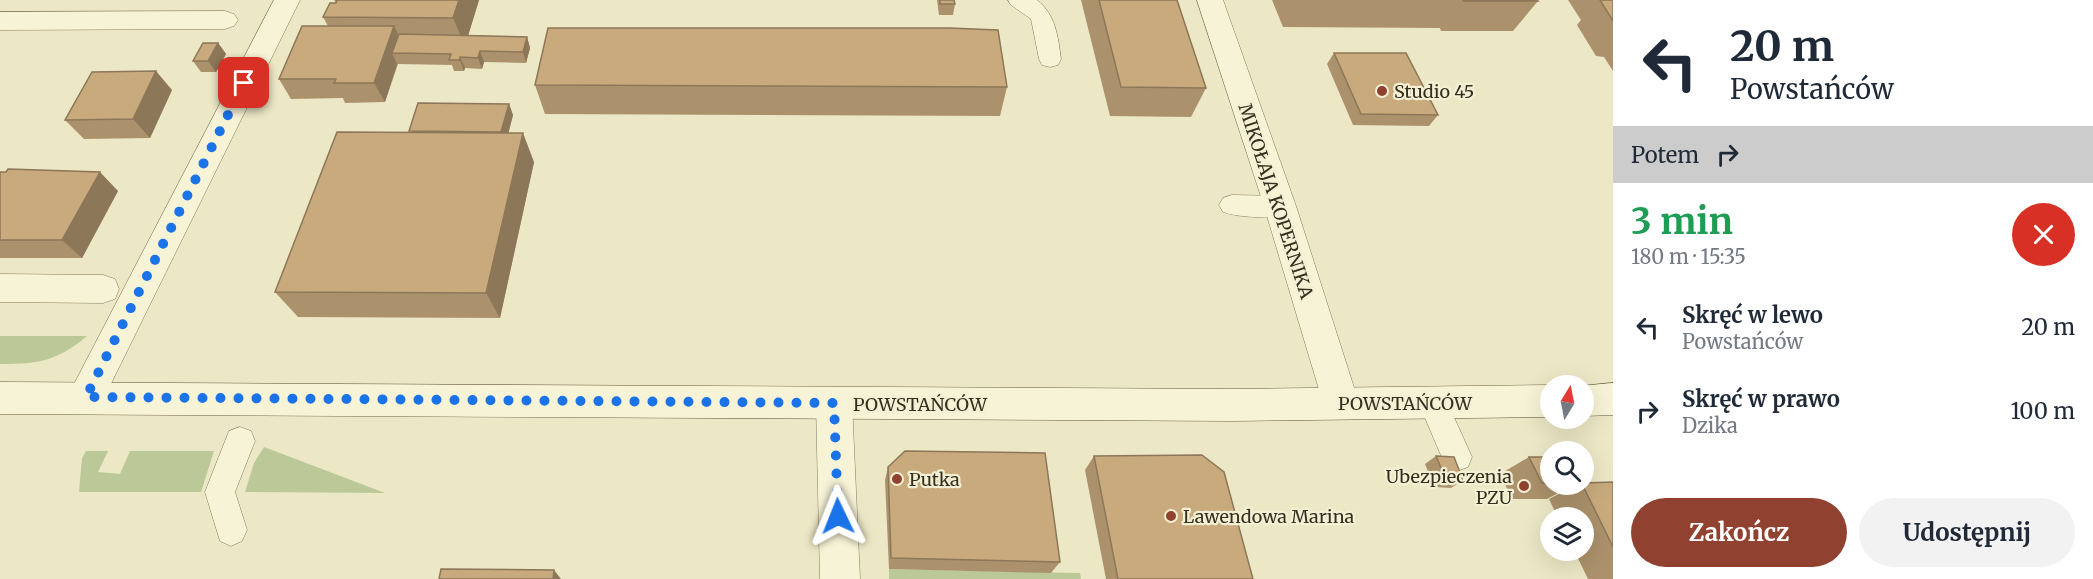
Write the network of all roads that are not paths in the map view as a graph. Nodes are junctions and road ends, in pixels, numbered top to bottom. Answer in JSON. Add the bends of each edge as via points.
{"nodes":[{"id":1,"x":287,"y":0,"type":"edge"},
{"id":2,"x":1019,"y":0,"type":"edge"},
{"id":3,"x":1210,"y":0,"type":"edge"},
{"id":4,"x":225,"y":20,"type":"dead end"},
{"id":5,"x":0,"y":21,"type":"edge"},
{"id":6,"x":1050,"y":59,"type":"dead end"},
{"id":7,"x":1232,"y":205,"type":"dead end"},
{"id":8,"x":1280,"y":206,"type":"junction"},
{"id":9,"x":0,"y":288,"type":"edge"},
{"id":10,"x":103,"y":289,"type":"dead end"},
{"id":11,"x":86,"y":397,"type":"junction"},
{"id":12,"x":0,"y":398,"type":"edge"},
{"id":13,"x":1613,"y":399,"type":"edge"},
{"id":14,"x":1594,"y":400,"type":"edge"},
{"id":15,"x":1540,"y":401,"type":"edge"},
{"id":16,"x":834,"y":403,"type":"junction"},
{"id":17,"x":1341,"y":403,"type":"junction"},
{"id":18,"x":1434,"y":404,"type":"junction"},
{"id":19,"x":240,"y":441,"type":"dead end"},
{"id":20,"x":1457,"y":457,"type":"edge"},
{"id":21,"x":231,"y":530,"type":"dead end"},
{"id":22,"x":840,"y":579,"type":"edge"}],
"edges":[{"from":1,"to":11,"type":"street"},
{"from":2,"to":6,"type":"lane","via":[[1037,9],[1042,17]]},
{"from":3,"to":8,"type":"street","name":"MIKOŁAJA KOPERNIKA"},
{"from":4,"to":5,"type":"street"},
{"from":7,"to":8,"type":"lane"},
{"from":8,"to":17,"type":"street","name":"MIKOŁAJA KOPERNIKA"},
{"from":9,"to":10,"type":"street"},
{"from":11,"to":12,"type":"street","name":"POWSTAŃCÓW"},
{"from":11,"to":16,"type":"street","name":"POWSTAŃCÓW"},
{"from":13,"to":14,"type":"street"},
{"from":15,"to":18,"type":"street","name":"POWSTAŃCÓW"},
{"from":16,"to":17,"type":"street","name":"POWSTAŃCÓW"},
{"from":16,"to":22,"type":"street"},
{"from":17,"to":18,"type":"street","name":"POWSTAŃCÓW"},
{"from":18,"to":20,"type":"lane"},
{"from":19,"to":21,"type":"lane","via":[[220,492]]}]}
